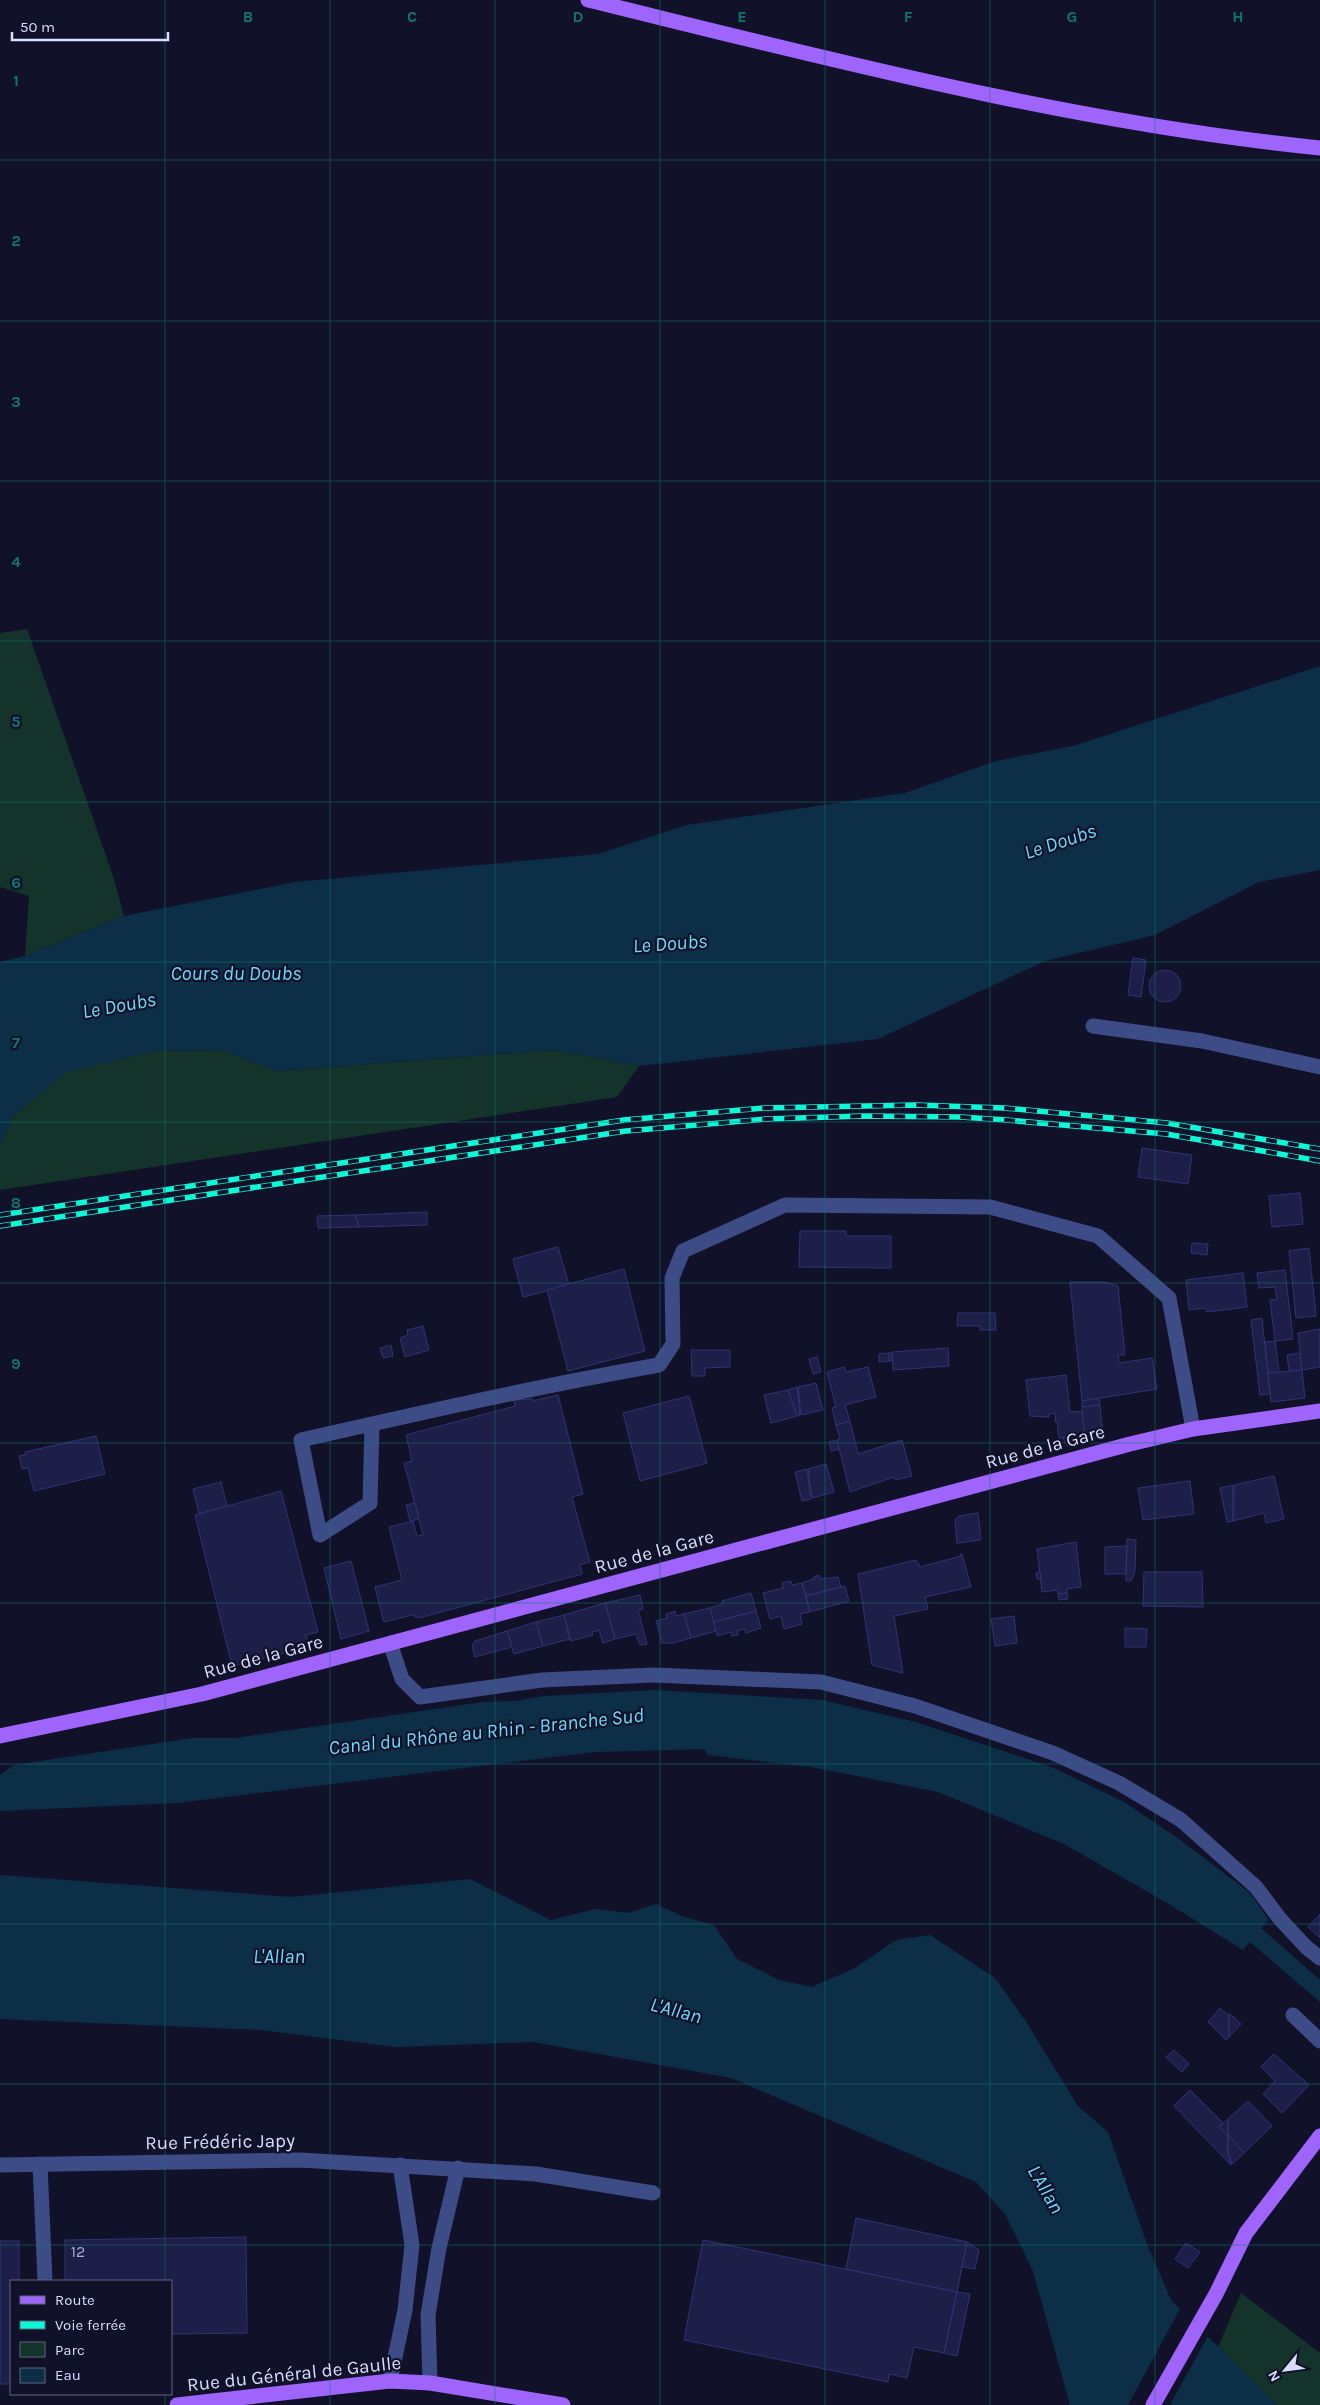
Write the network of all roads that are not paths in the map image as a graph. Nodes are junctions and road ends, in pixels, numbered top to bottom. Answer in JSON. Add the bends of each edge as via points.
{"nodes":[{"id":1,"x":588,"y":0,"type":"edge"},
{"id":2,"x":1320,"y":148,"type":"edge"},
{"id":3,"x":1093,"y":1026,"type":"dead end"},
{"id":4,"x":1320,"y":1067,"type":"edge"},
{"id":5,"x":1320,"y":1411,"type":"edge"},
{"id":6,"x":372,"y":1424,"type":"junction"},
{"id":7,"x":1193,"y":1429,"type":"junction"},
{"id":8,"x":390,"y":1643,"type":"junction"},
{"id":9,"x":0,"y":1736,"type":"edge"},
{"id":10,"x":1320,"y":1958,"type":"edge"},
{"id":11,"x":1293,"y":2015,"type":"dead end"},
{"id":12,"x":1320,"y":2041,"type":"edge"},
{"id":13,"x":1320,"y":2136,"type":"edge"},
{"id":14,"x":40,"y":2164,"type":"junction"},
{"id":15,"x":0,"y":2165,"type":"edge"},
{"id":16,"x":400,"y":2165,"type":"junction"},
{"id":17,"x":458,"y":2168,"type":"junction"},
{"id":18,"x":653,"y":2193,"type":"dead end"},
{"id":19,"x":45,"y":2280,"type":"edge"},
{"id":20,"x":390,"y":2381,"type":"junction"},
{"id":21,"x":430,"y":2383,"type":"junction"},
{"id":22,"x":177,"y":2405,"type":"edge"},
{"id":23,"x":563,"y":2405,"type":"edge"},
{"id":24,"x":1153,"y":2405,"type":"edge"}],
"edges":[{"from":1,"to":2,"type":"main road","via":[[1030,105],[1275,144]]},
{"from":3,"to":4,"type":"street","via":[[1202,1041]]},
{"from":5,"to":7,"type":"main road","name":"Rue de la Gare"},
{"from":6,"to":6,"type":"street","via":[[301,1440],[320,1535],[370,1504]]},
{"from":6,"to":7,"type":"street","via":[[536,1387],[659,1365],[673,1344],[672,1278],[683,1251],[785,1205],[795,1205],[990,1207],[1098,1236],[1170,1298]]},
{"from":7,"to":8,"type":"main road","name":"Rue de la Gare"},
{"from":8,"to":9,"type":"main road","name":"Rue de la Gare","via":[[202,1694]]},
{"from":8,"to":10,"type":"street","via":[[402,1679],[420,1697],[542,1680],[653,1675],[821,1682],[915,1706],[1044,1749],[1119,1783],[1181,1820],[1256,1887],[1280,1919]]},
{"from":11,"to":12,"type":"street"},
{"from":13,"to":24,"type":"main road","via":[[1246,2233],[1216,2294]]},
{"from":14,"to":15,"type":"street","name":"Rue Frédéric Japy"},
{"from":14,"to":16,"type":"street","name":"Rue Frédéric Japy","via":[[300,2160]]},
{"from":14,"to":19,"type":"street"},
{"from":16,"to":17,"type":"street","name":"Rue Frédéric Japy"},
{"from":16,"to":20,"type":"street","via":[[412,2245],[405,2310]]},
{"from":17,"to":18,"type":"street","name":"Rue Frédéric Japy","via":[[536,2174]]},
{"from":17,"to":21,"type":"street","via":[[439,2248],[428,2315]]},
{"from":20,"to":21,"type":"main road","name":"Rue du Général de Gaulle"},
{"from":20,"to":22,"type":"main road","name":"Rue du Général de Gaulle"},
{"from":21,"to":23,"type":"main road","name":"Rue du Général de Gaulle"}]}
